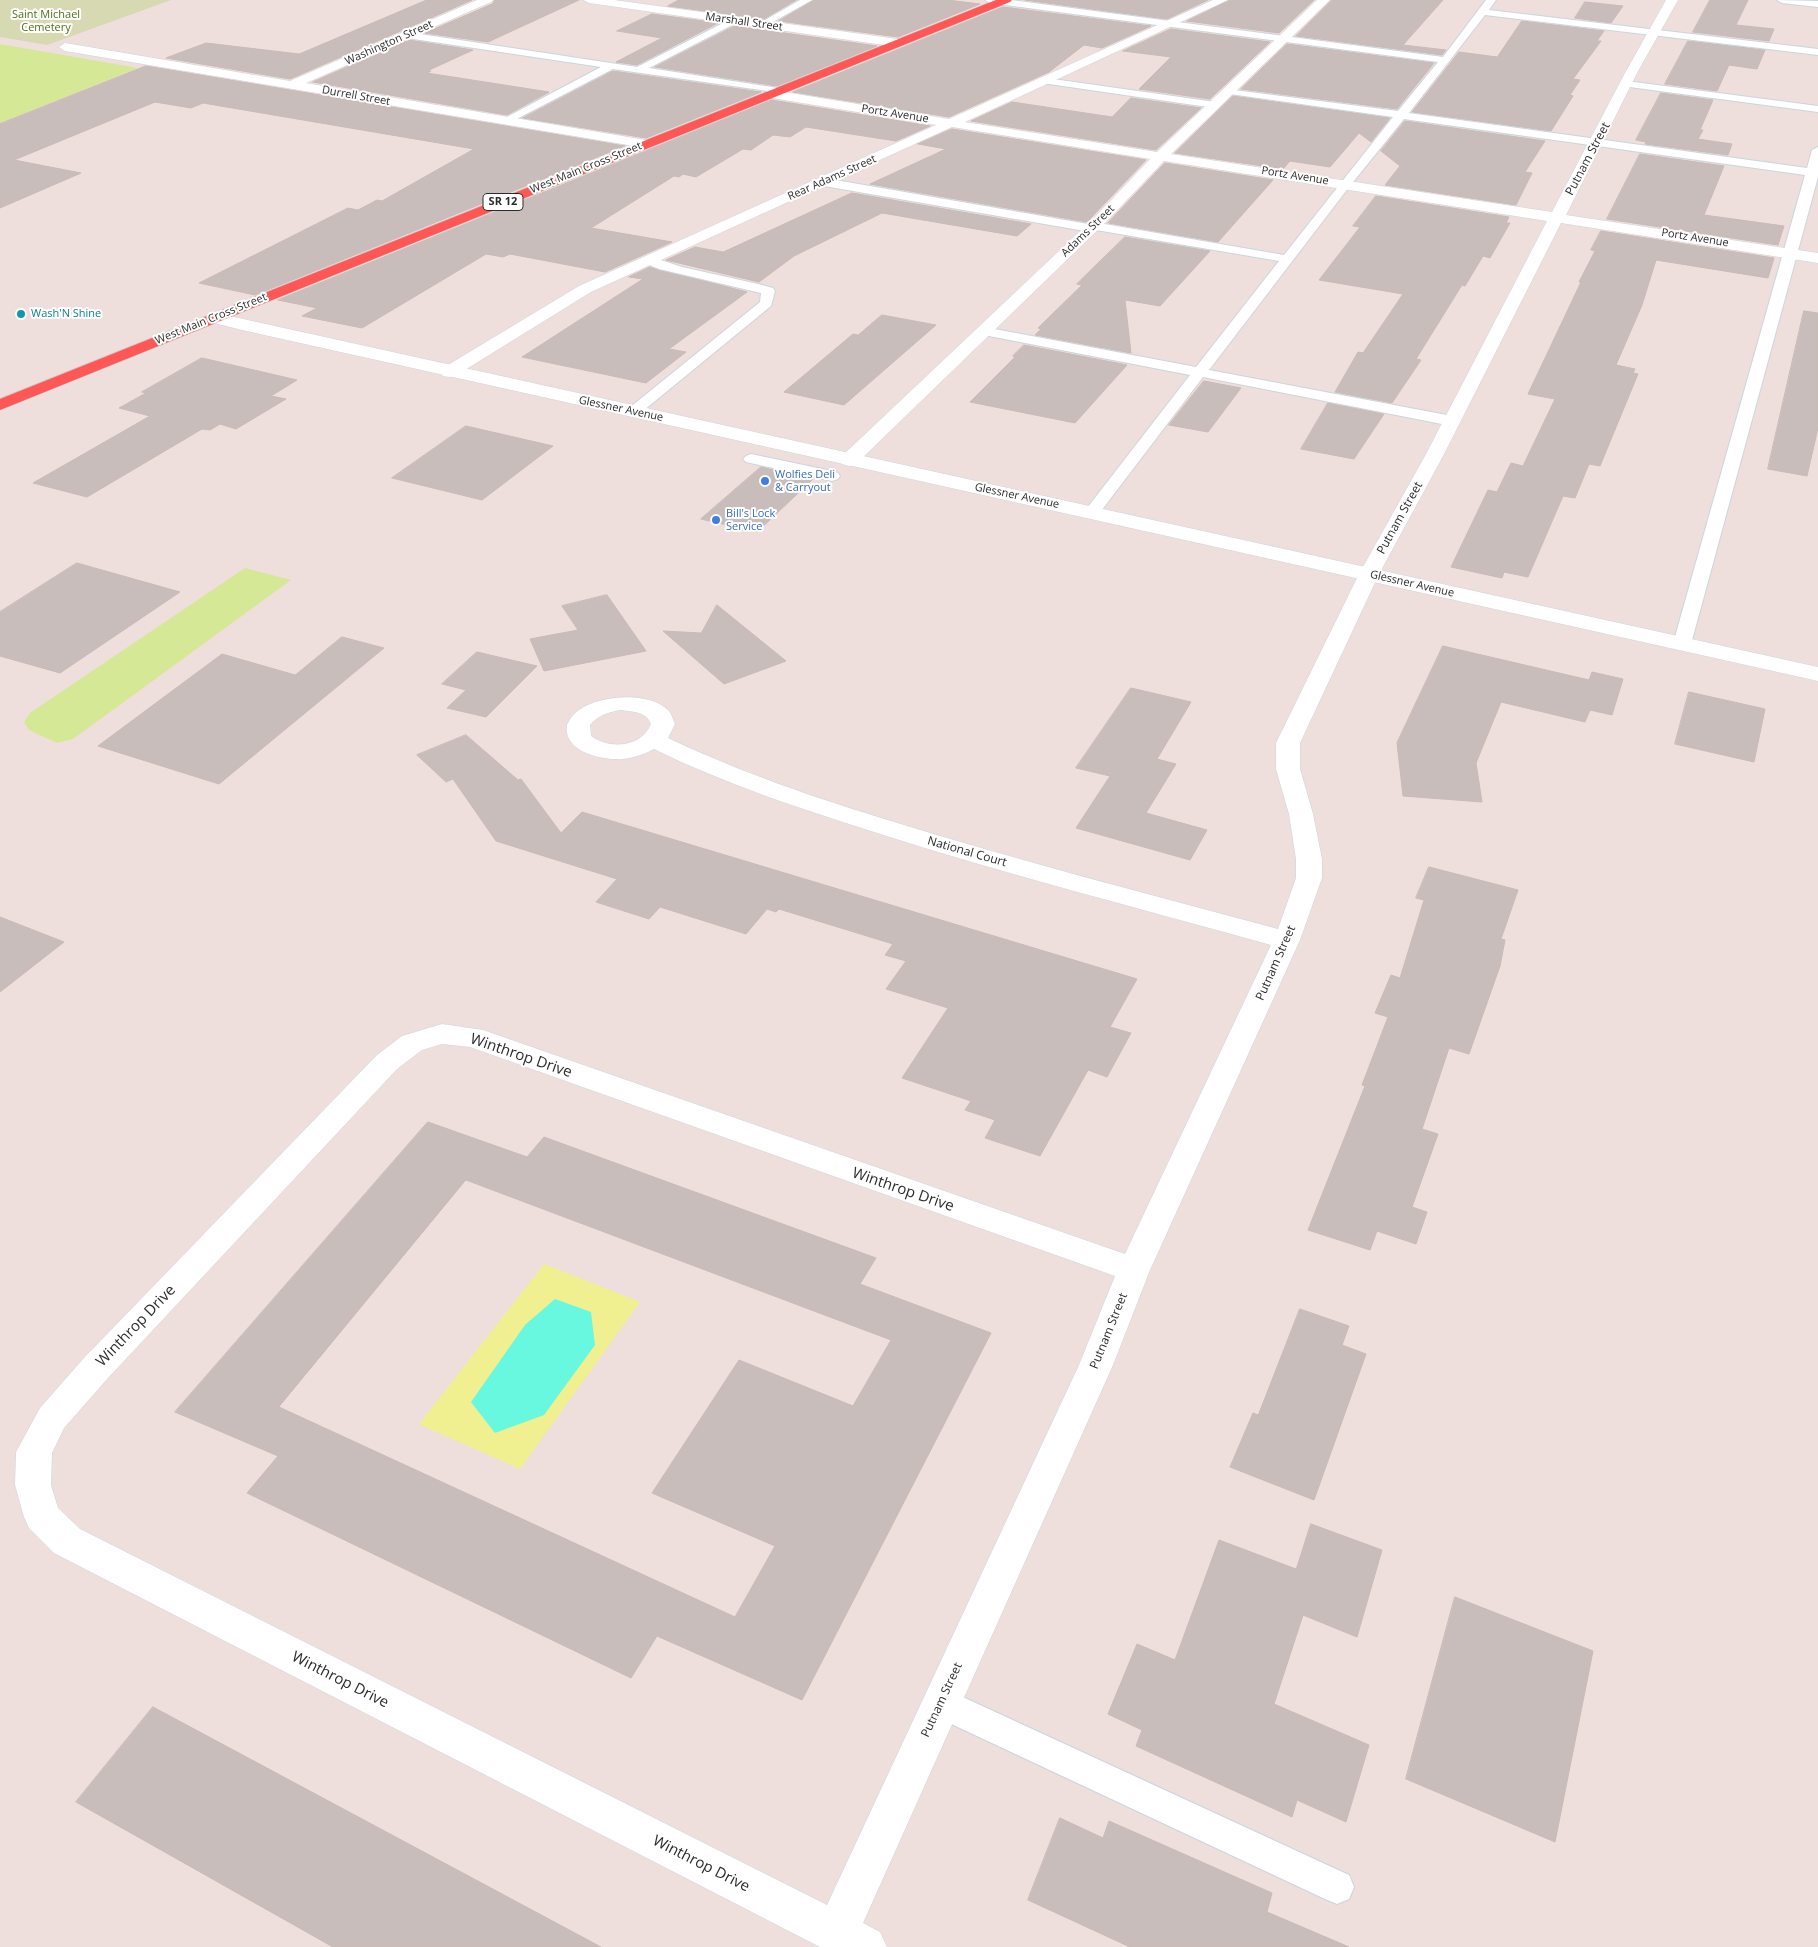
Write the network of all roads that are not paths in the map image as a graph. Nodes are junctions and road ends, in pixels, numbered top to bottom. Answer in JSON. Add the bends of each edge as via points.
{"nodes":[{"id":1,"x":487,"y":0,"type":"edge"},
{"id":2,"x":589,"y":0,"type":"edge"},
{"id":3,"x":807,"y":0,"type":"edge"},
{"id":4,"x":1222,"y":0,"type":"edge"},
{"id":5,"x":1324,"y":0,"type":"edge"},
{"id":6,"x":1491,"y":0,"type":"edge"},
{"id":7,"x":1672,"y":0,"type":"edge"},
{"id":8,"x":1782,"y":0,"type":"edge"},
{"id":9,"x":1000,"y":1,"type":"edge"},
{"id":10,"x":1818,"y":4,"type":"edge"},
{"id":11,"x":1483,"y":12,"type":"junction"},
{"id":12,"x":735,"y":20,"type":"junction"},
{"id":13,"x":763,"y":24,"type":"junction"},
{"id":14,"x":1171,"y":24,"type":"junction"},
{"id":15,"x":1653,"y":33,"type":"junction"},
{"id":16,"x":407,"y":35,"type":"junction"},
{"id":17,"x":1285,"y":38,"type":"junction"},
{"id":18,"x":898,"y":43,"type":"junction"},
{"id":19,"x":65,"y":47,"type":"dead end"},
{"id":20,"x":1818,"y":52,"type":"edge"},
{"id":21,"x":1445,"y":60,"type":"junction"},
{"id":22,"x":611,"y":66,"type":"junction"},
{"id":23,"x":638,"y":70,"type":"junction"},
{"id":24,"x":1046,"y":81,"type":"junction"},
{"id":25,"x":1626,"y":84,"type":"junction"},
{"id":26,"x":291,"y":85,"type":"junction"},
{"id":27,"x":1230,"y":91,"type":"junction"},
{"id":28,"x":775,"y":93,"type":"junction"},
{"id":29,"x":1215,"y":105,"type":"junction"},
{"id":30,"x":1818,"y":109,"type":"edge"},
{"id":31,"x":1401,"y":114,"type":"junction"},
{"id":32,"x":507,"y":121,"type":"junction"},
{"id":33,"x":953,"y":124,"type":"junction"},
{"id":34,"x":1597,"y":142,"type":"junction"},
{"id":35,"x":646,"y":144,"type":"junction"},
{"id":36,"x":1818,"y":150,"type":"edge"},
{"id":37,"x":1161,"y":156,"type":"junction"},
{"id":38,"x":1815,"y":172,"type":"edge"},
{"id":39,"x":824,"y":182,"type":"junction"},
{"id":40,"x":1345,"y":184,"type":"junction"},
{"id":41,"x":1557,"y":216,"type":"junction"},
{"id":42,"x":1092,"y":227,"type":"junction"},
{"id":43,"x":1789,"y":253,"type":"junction"},
{"id":44,"x":1818,"y":258,"type":"edge"},
{"id":45,"x":1287,"y":259,"type":"junction"},
{"id":46,"x":649,"y":260,"type":"junction"},
{"id":47,"x":216,"y":318,"type":"junction"},
{"id":48,"x":984,"y":330,"type":"junction"},
{"id":49,"x":449,"y":372,"type":"junction"},
{"id":50,"x":1199,"y":373,"type":"junction"},
{"id":51,"x":0,"y":405,"type":"edge"},
{"id":52,"x":633,"y":412,"type":"junction"},
{"id":53,"x":1452,"y":421,"type":"junction"},
{"id":54,"x":751,"y":459,"type":"dead end"},
{"id":55,"x":849,"y":460,"type":"junction"},
{"id":56,"x":832,"y":476,"type":"dead end"},
{"id":57,"x":1092,"y":512,"type":"junction"},
{"id":58,"x":1369,"y":574,"type":"junction"},
{"id":59,"x":1682,"y":644,"type":"junction"},
{"id":60,"x":1818,"y":674,"type":"edge"},
{"id":61,"x":654,"y":740,"type":"dead end"},
{"id":62,"x":1287,"y":940,"type":"junction"},
{"id":63,"x":1134,"y":1270,"type":"junction"},
{"id":64,"x":941,"y":1703,"type":"junction"},
{"id":65,"x":1337,"y":1887,"type":"dead end"},
{"id":66,"x":851,"y":1940,"type":"edge"}],
"edges":[{"from":1,"to":16,"type":"street","name":"Washington Street"},
{"from":2,"to":12,"type":"street","name":"Marshall Street"},
{"from":3,"to":13,"type":"lane"},
{"from":4,"to":14,"type":"street","name":"Rear Adams Street"},
{"from":5,"to":17,"type":"street","name":"Adams Street"},
{"from":6,"to":11,"type":"lane"},
{"from":7,"to":15,"type":"street","name":"Putnam Street"},
{"from":8,"to":10,"type":"lane"},
{"from":9,"to":14,"type":"lane"},
{"from":9,"to":18,"type":"highway","name":"West Main Cross Street","number":"SR 12"},
{"from":11,"to":15,"type":"lane"},
{"from":11,"to":21,"type":"lane"},
{"from":12,"to":13,"type":"street","name":"Marshall Street"},
{"from":12,"to":23,"type":"lane"},
{"from":13,"to":18,"type":"street","name":"Marshall Street"},
{"from":14,"to":17,"type":"lane"},
{"from":14,"to":24,"type":"street","name":"Rear Adams Street"},
{"from":15,"to":20,"type":"lane"},
{"from":15,"to":25,"type":"street","name":"Putnam Street"},
{"from":16,"to":22,"type":"lane"},
{"from":16,"to":26,"type":"street","name":"Washington Street"},
{"from":17,"to":21,"type":"lane"},
{"from":17,"to":27,"type":"street","name":"Adams Street"},
{"from":18,"to":28,"type":"highway","name":"West Main Cross Street","number":"SR 12"},
{"from":19,"to":26,"type":"street","name":"Durrell Street"},
{"from":21,"to":31,"type":"lane"},
{"from":22,"to":23,"type":"lane"},
{"from":22,"to":32,"type":"lane"},
{"from":23,"to":28,"type":"lane"},
{"from":24,"to":29,"type":"lane"},
{"from":24,"to":33,"type":"street","name":"Rear Adams Street"},
{"from":25,"to":30,"type":"lane"},
{"from":25,"to":34,"type":"street","name":"Putnam Street"},
{"from":26,"to":32,"type":"street","name":"Durrell Street"},
{"from":27,"to":29,"type":"street","name":"Adams Street"},
{"from":27,"to":31,"type":"lane"},
{"from":28,"to":33,"type":"street","name":"Portz Avenue"},
{"from":28,"to":35,"type":"highway","name":"West Main Cross Street","number":"SR 12"},
{"from":29,"to":37,"type":"street","name":"Adams Street"},
{"from":31,"to":34,"type":"lane"},
{"from":31,"to":40,"type":"lane"},
{"from":32,"to":35,"type":"street","name":"Durrell Street"},
{"from":33,"to":37,"type":"street","name":"Portz Avenue"},
{"from":33,"to":39,"type":"street","name":"Rear Adams Street"},
{"from":34,"to":38,"type":"lane"},
{"from":34,"to":41,"type":"street","name":"Putnam Street"},
{"from":35,"to":47,"type":"highway","name":"West Main Cross Street","number":"SR 12"},
{"from":36,"to":38,"type":"lane"},
{"from":37,"to":40,"type":"street","name":"Portz Avenue"},
{"from":37,"to":42,"type":"street","name":"Adams Street"},
{"from":38,"to":43,"type":"lane"},
{"from":39,"to":42,"type":"lane"},
{"from":39,"to":46,"type":"street","name":"Rear Adams Street"},
{"from":40,"to":41,"type":"street","name":"Portz Avenue"},
{"from":40,"to":45,"type":"lane"},
{"from":41,"to":43,"type":"street","name":"Portz Avenue"},
{"from":41,"to":53,"type":"street","name":"Putnam Street"},
{"from":42,"to":45,"type":"lane"},
{"from":42,"to":48,"type":"street","name":"Adams Street"},
{"from":43,"to":44,"type":"street","name":"Portz Avenue"},
{"from":43,"to":59,"type":"lane"},
{"from":45,"to":50,"type":"lane"},
{"from":46,"to":49,"type":"street","name":"Rear Adams Street","via":[[585,289]]},
{"from":46,"to":52,"type":"lane","via":[[665,268],[768,291],[766,303]]},
{"from":47,"to":49,"type":"street","name":"Glessner Avenue"},
{"from":47,"to":51,"type":"highway","name":"West Main Cross Street","number":"SR 12"},
{"from":48,"to":50,"type":"lane"},
{"from":48,"to":55,"type":"street","name":"Adams Street"},
{"from":49,"to":52,"type":"street","name":"Glessner Avenue"},
{"from":50,"to":53,"type":"lane"},
{"from":50,"to":57,"type":"lane"},
{"from":52,"to":55,"type":"street","name":"Glessner Avenue"},
{"from":53,"to":58,"type":"street","name":"Putnam Street"},
{"from":54,"to":56,"type":"lane"},
{"from":55,"to":57,"type":"street","name":"Glessner Avenue"},
{"from":57,"to":58,"type":"street","name":"Glessner Avenue"},
{"from":58,"to":59,"type":"street","name":"Glessner Avenue"},
{"from":58,"to":62,"type":"street","name":"Putnam Street","via":[[1288,743],[1288,769],[1301,814],[1309,878]]},
{"from":59,"to":60,"type":"street","name":"Glessner Avenue"},
{"from":61,"to":62,"type":"street","name":"National Court","via":[[712,768],[798,800],[918,838]]},
{"from":62,"to":63,"type":"street","name":"Putnam Street"},
{"from":63,"to":64,"type":"street","name":"Putnam Street","via":[[1096,1365]]},
{"from":63,"to":66,"type":"street","name":"Winthrop Drive","via":[[473,1037],[442,1034],[412,1043],[387,1062],[96,1368],[52,1418],[34,1452],[33,1485],[42,1517],[67,1541]]},
{"from":64,"to":65,"type":"lane"},
{"from":64,"to":66,"type":"street","name":"Putnam Street"}]}
